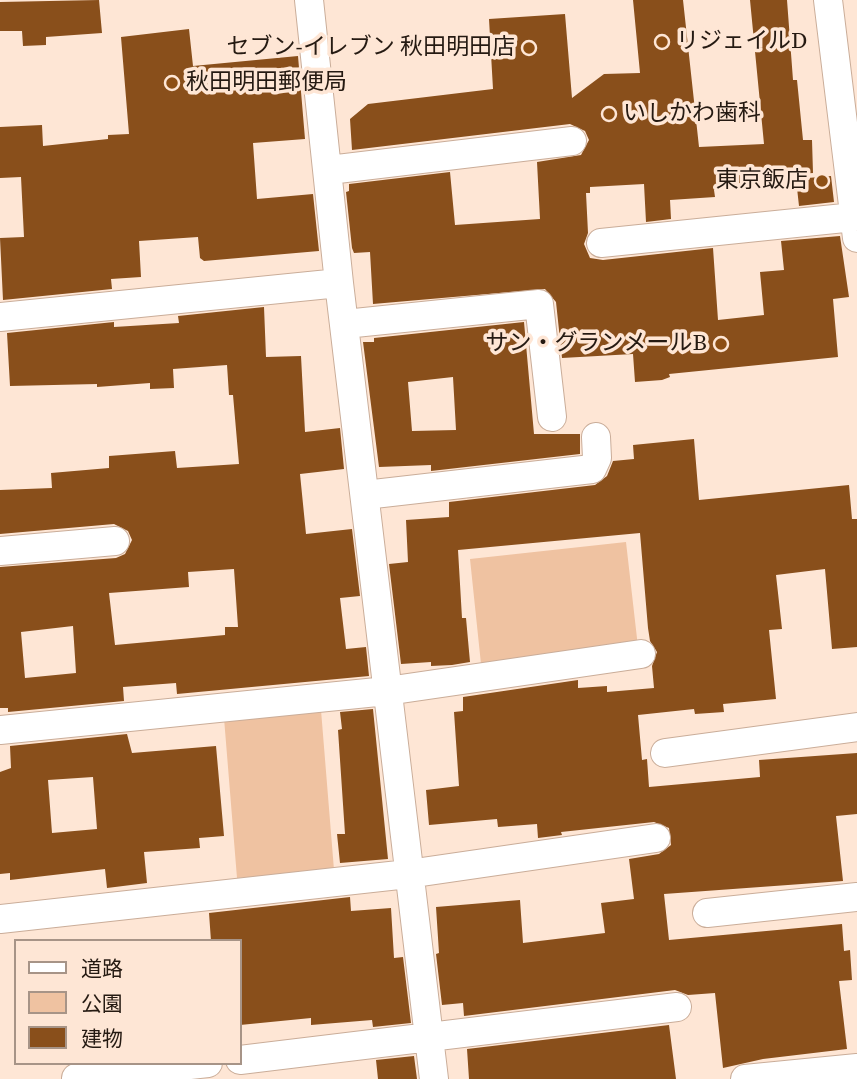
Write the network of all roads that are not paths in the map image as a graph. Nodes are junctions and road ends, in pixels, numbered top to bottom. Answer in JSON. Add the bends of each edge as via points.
{"nodes":[{"id":1,"x":309,"y":0,"type":"edge"},
{"id":2,"x":828,"y":0,"type":"edge"},
{"id":3,"x":851,"y":131,"type":"edge"},
{"id":4,"x":572,"y":141,"type":"dead end"},
{"id":5,"x":329,"y":170,"type":"junction"},
{"id":6,"x":856,"y":227,"type":"edge"},
{"id":7,"x":601,"y":243,"type":"dead end"},
{"id":8,"x":339,"y":283,"type":"junction"},
{"id":9,"x":0,"y":317,"type":"edge"},
{"id":10,"x":345,"y":324,"type":"junction"},
{"id":11,"x":552,"y":417,"type":"dead end"},
{"id":12,"x":596,"y":438,"type":"dead end"},
{"id":13,"x":365,"y":495,"type":"junction"},
{"id":14,"x":115,"y":541,"type":"dead end"},
{"id":15,"x":0,"y":551,"type":"edge"},
{"id":16,"x":641,"y":654,"type":"dead end"},
{"id":17,"x":387,"y":691,"type":"junction"},
{"id":18,"x":857,"y":727,"type":"edge"},
{"id":19,"x":0,"y":730,"type":"edge"},
{"id":20,"x":665,"y":753,"type":"dead end"},
{"id":21,"x":656,"y":838,"type":"dead end"},
{"id":22,"x":408,"y":874,"type":"junction"},
{"id":23,"x":857,"y":897,"type":"edge"},
{"id":24,"x":707,"y":913,"type":"dead end"},
{"id":25,"x":0,"y":919,"type":"edge"},
{"id":26,"x":677,"y":1007,"type":"dead end"},
{"id":27,"x":429,"y":1039,"type":"junction"},
{"id":28,"x":242,"y":1060,"type":"edge"},
{"id":29,"x":190,"y":1065,"type":"edge"},
{"id":30,"x":857,"y":1068,"type":"edge"},
{"id":31,"x":76,"y":1078,"type":"edge"},
{"id":32,"x":434,"y":1079,"type":"edge"},
{"id":33,"x":744,"y":1079,"type":"edge"}],
"edges":[{"from":1,"to":5,"type":"street"},
{"from":2,"to":3,"type":"street"},
{"from":3,"to":6,"type":"street"},
{"from":4,"to":5,"type":"street"},
{"from":5,"to":8,"type":"street"},
{"from":6,"to":7,"type":"street"},
{"from":8,"to":9,"type":"street"},
{"from":8,"to":10,"type":"street"},
{"from":10,"to":11,"type":"street","via":[[539,304]]},
{"from":10,"to":13,"type":"street"},
{"from":12,"to":13,"type":"street","via":[[592,470]]},
{"from":13,"to":17,"type":"street"},
{"from":14,"to":15,"type":"street"},
{"from":16,"to":17,"type":"street"},
{"from":17,"to":19,"type":"street"},
{"from":17,"to":22,"type":"street"},
{"from":18,"to":20,"type":"street"},
{"from":21,"to":22,"type":"street"},
{"from":22,"to":25,"type":"street"},
{"from":22,"to":27,"type":"street"},
{"from":23,"to":24,"type":"street"},
{"from":26,"to":27,"type":"street"},
{"from":27,"to":28,"type":"street"},
{"from":27,"to":32,"type":"street"},
{"from":29,"to":31,"type":"street"},
{"from":30,"to":33,"type":"street"}]}
